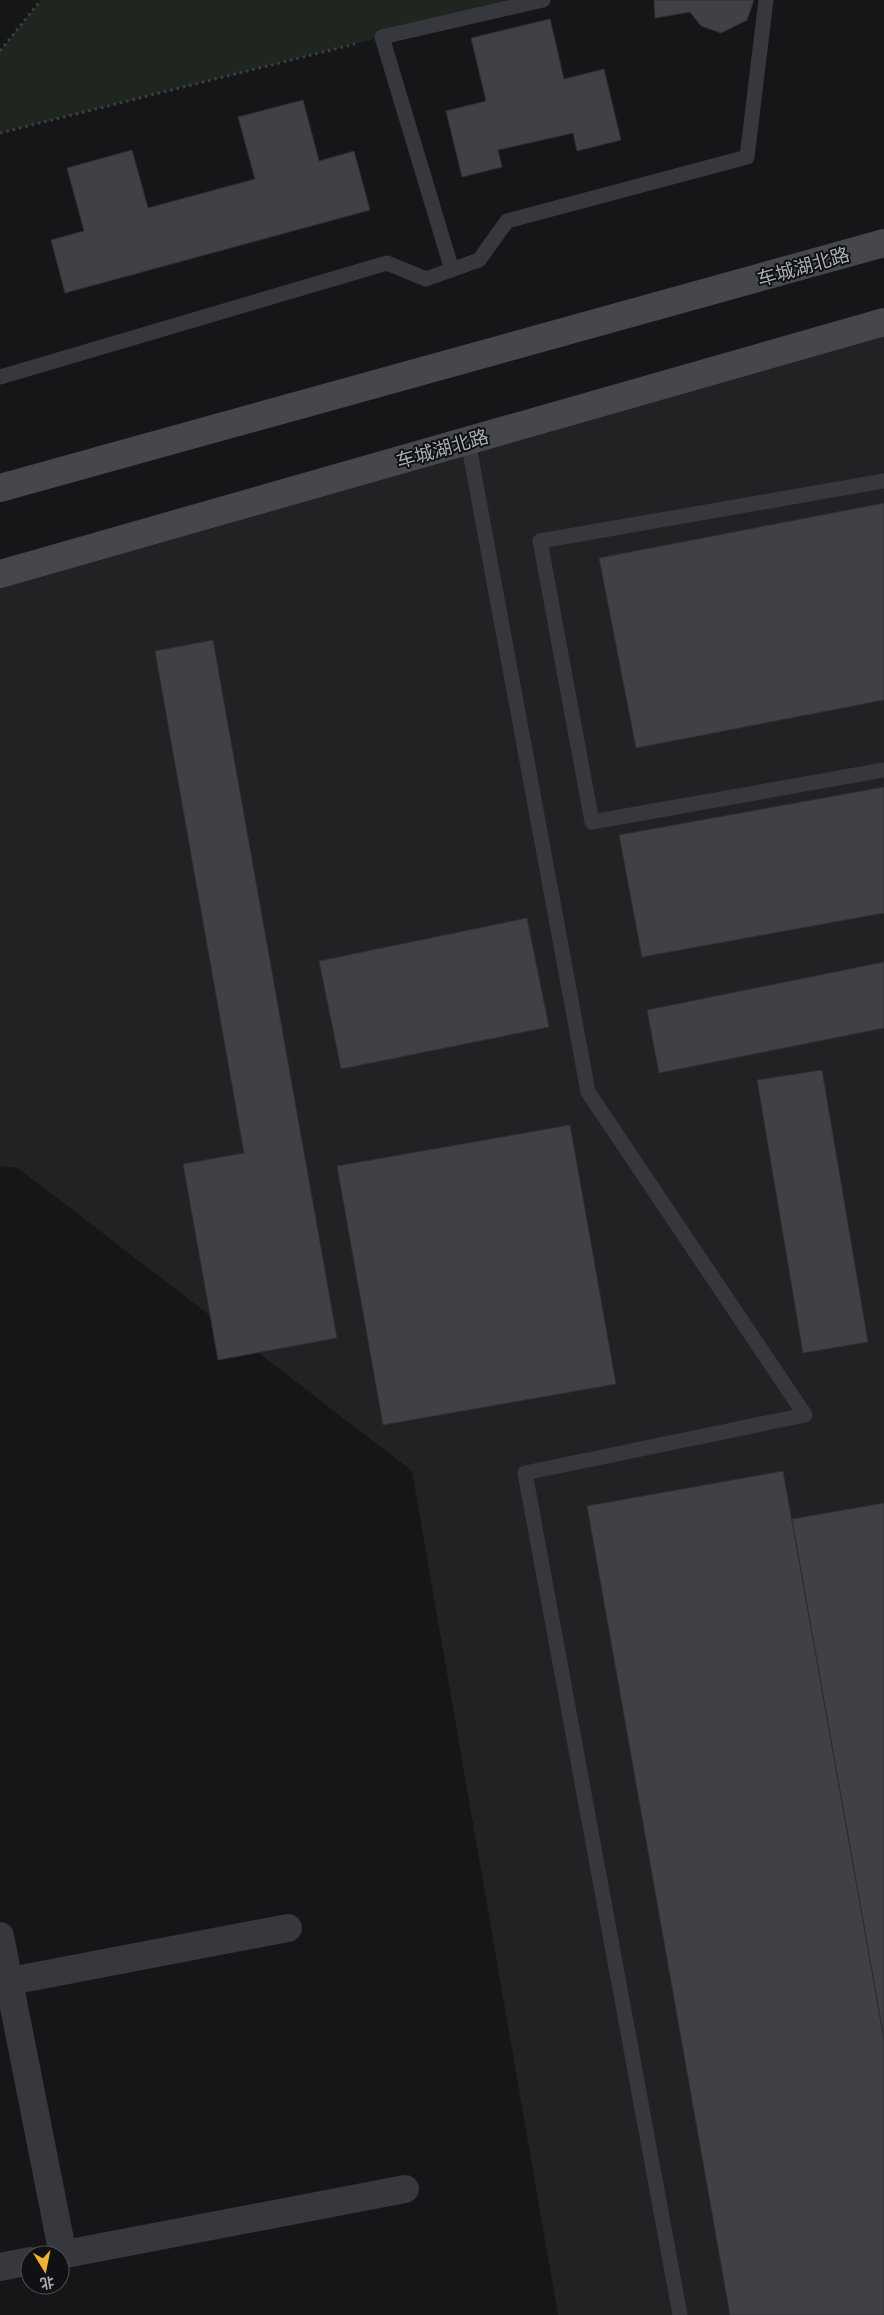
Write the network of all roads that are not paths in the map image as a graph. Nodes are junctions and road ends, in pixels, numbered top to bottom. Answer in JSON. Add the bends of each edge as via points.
{"nodes":[{"id":1,"x":543,"y":0,"type":"edge"},
{"id":2,"x":766,"y":0,"type":"edge"},
{"id":3,"x":884,"y":243,"type":"edge"},
{"id":4,"x":452,"y":270,"type":"junction"},
{"id":5,"x":884,"y":322,"type":"edge"},
{"id":6,"x":0,"y":377,"type":"edge"},
{"id":7,"x":468,"y":441,"type":"junction"},
{"id":8,"x":884,"y":480,"type":"edge"},
{"id":9,"x":0,"y":488,"type":"edge"},
{"id":10,"x":0,"y":574,"type":"edge"},
{"id":11,"x":884,"y":770,"type":"edge"},
{"id":12,"x":288,"y":1928,"type":"dead end"},
{"id":13,"x":0,"y":1936,"type":"edge"},
{"id":14,"x":4,"y":1982,"type":"edge"},
{"id":15,"x":405,"y":2189,"type":"dead end"},
{"id":16,"x":59,"y":2245,"type":"edge"},
{"id":17,"x":70,"y":2253,"type":"edge"},
{"id":18,"x":20,"y":2263,"type":"edge"},
{"id":19,"x":0,"y":2267,"type":"edge"},
{"id":20,"x":680,"y":2315,"type":"edge"}],
"edges":[{"from":1,"to":4,"type":"lane","via":[[382,37]]},
{"from":2,"to":4,"type":"lane","via":[[747,157],[507,220],[479,260]]},
{"from":3,"to":9,"type":"main road","name":"车城湖北路"},
{"from":4,"to":6,"type":"lane","via":[[426,279],[387,263]]},
{"from":5,"to":7,"type":"main road","name":"车城湖北路"},
{"from":7,"to":10,"type":"main road","name":"车城湖北路"},
{"from":7,"to":20,"type":"lane","via":[[588,1092],[805,1415],[525,1473]]},
{"from":8,"to":11,"type":"lane","via":[[540,541],[592,822]]},
{"from":12,"to":14,"type":"street"},
{"from":13,"to":14,"type":"street"},
{"from":14,"to":16,"type":"street"},
{"from":15,"to":17,"type":"street"},
{"from":18,"to":19,"type":"street"}]}
